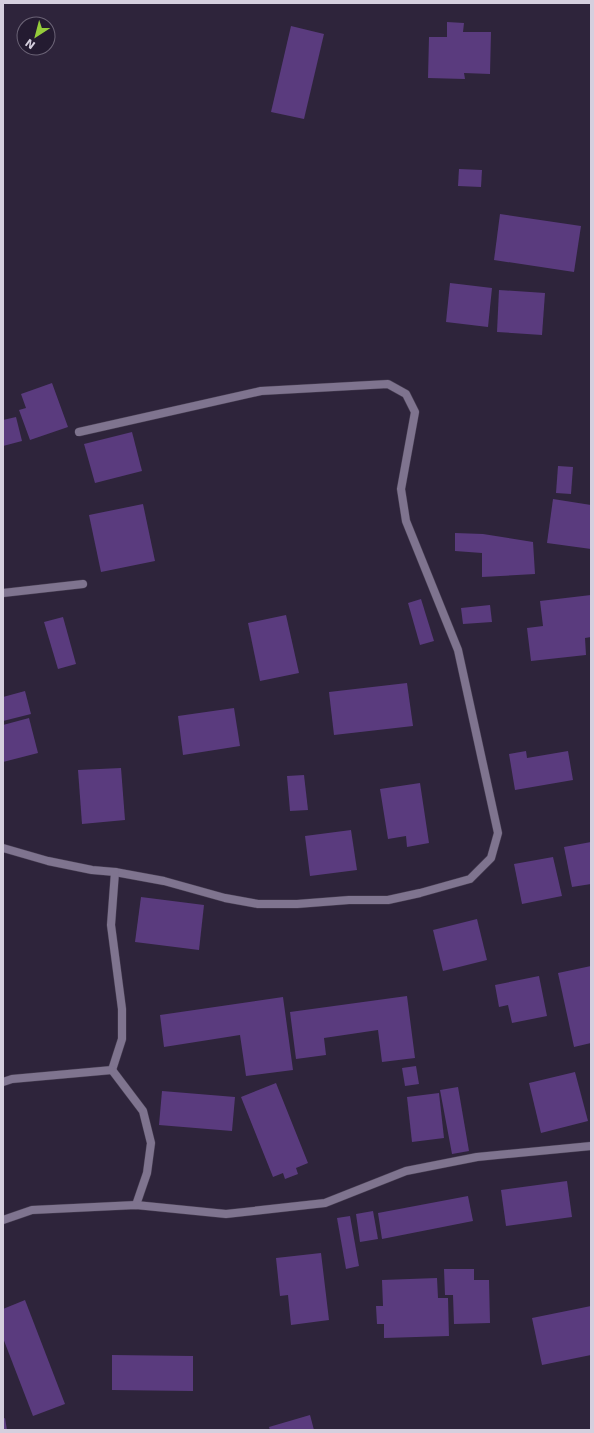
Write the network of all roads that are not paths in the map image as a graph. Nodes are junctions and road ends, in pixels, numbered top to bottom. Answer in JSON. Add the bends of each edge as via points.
{"nodes":[{"id":1,"x":79,"y":432,"type":"dead end"},
{"id":2,"x":83,"y":584,"type":"dead end"},
{"id":3,"x":3,"y":593,"type":"edge"},
{"id":4,"x":3,"y":848,"type":"edge"},
{"id":5,"x":116,"y":872,"type":"junction"},
{"id":6,"x":112,"y":1070,"type":"junction"},
{"id":7,"x":3,"y":1082,"type":"edge"},
{"id":8,"x":591,"y":1146,"type":"edge"},
{"id":9,"x":136,"y":1205,"type":"junction"},
{"id":10,"x":3,"y":1220,"type":"edge"}],
"edges":[{"from":1,"to":5,"type":"street","via":[[261,390],[388,384],[406,394],[416,412],[401,489],[406,521],[458,650],[498,833],[491,858],[470,879],[388,900],[258,904]]},
{"from":2,"to":3,"type":"street"},
{"from":4,"to":5,"type":"street","via":[[48,861]]},
{"from":5,"to":6,"type":"street","via":[[110,925],[122,1008],[122,1039]]},
{"from":6,"to":7,"type":"street"},
{"from":6,"to":9,"type":"street","via":[[143,1111],[151,1143],[147,1173]]},
{"from":8,"to":9,"type":"street","via":[[477,1157],[406,1171],[325,1204],[226,1214]]},
{"from":9,"to":10,"type":"street","via":[[32,1210]]}]}
